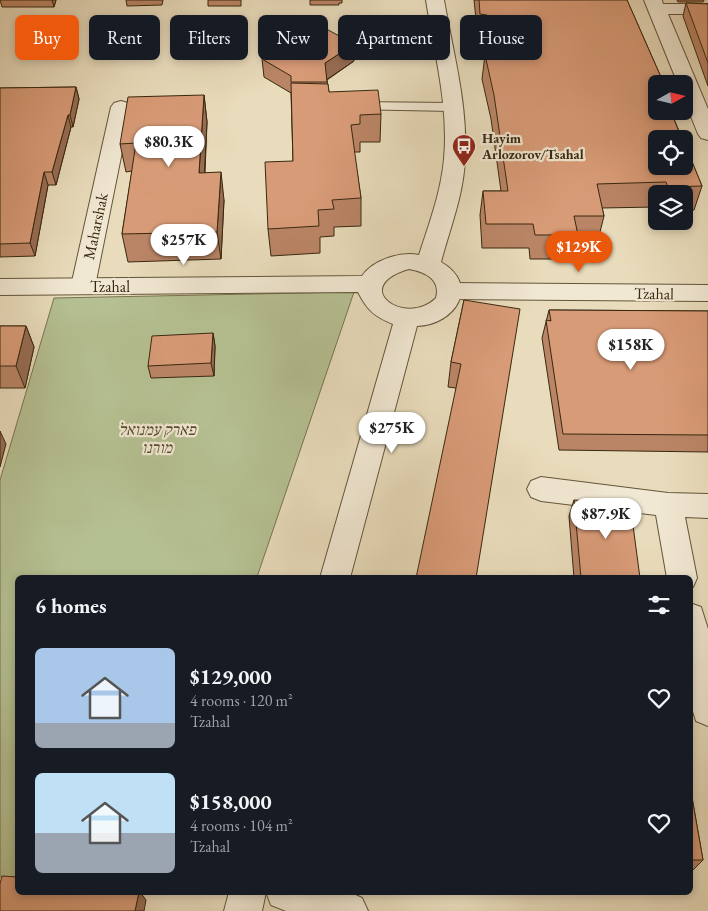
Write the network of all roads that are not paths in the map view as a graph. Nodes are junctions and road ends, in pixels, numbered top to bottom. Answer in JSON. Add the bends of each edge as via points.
{"nodes":[{"id":1,"x":435,"y":0,"type":"edge"},
{"id":2,"x":655,"y":4,"type":"edge"},
{"id":3,"x":708,"y":9,"type":"edge"},
{"id":4,"x":338,"y":106,"type":"edge"},
{"id":5,"x":452,"y":106,"type":"junction"},
{"id":6,"x":121,"y":108,"type":"dead end"},
{"id":7,"x":707,"y":127,"type":"edge"},
{"id":8,"x":428,"y":265,"type":"junction"},
{"id":9,"x":369,"y":284,"type":"junction"},
{"id":10,"x":82,"y":286,"type":"junction"},
{"id":11,"x":0,"y":287,"type":"edge"},
{"id":12,"x":450,"y":291,"type":"junction"},
{"id":13,"x":708,"y":293,"type":"edge"},
{"id":14,"x":407,"y":318,"type":"junction"},
{"id":15,"x":541,"y":489,"type":"dead end"},
{"id":16,"x":668,"y":505,"type":"junction"},
{"id":17,"x":708,"y":506,"type":"edge"},
{"id":18,"x":337,"y":575,"type":"edge"},
{"id":19,"x":681,"y":575,"type":"edge"},
{"id":20,"x":693,"y":632,"type":"edge"},
{"id":21,"x":708,"y":710,"type":"edge"},
{"id":22,"x":247,"y":895,"type":"edge"},
{"id":23,"x":294,"y":895,"type":"edge"},
{"id":24,"x":243,"y":911,"type":"edge"},
{"id":25,"x":349,"y":911,"type":"edge"}],
"edges":[{"from":1,"to":5,"type":"street"},
{"from":2,"to":3,"type":"street"},
{"from":2,"to":7,"type":"street"},
{"from":4,"to":5,"type":"lane"},
{"from":5,"to":8,"type":"street","via":[[452,179]]},
{"from":6,"to":10,"type":"street","name":"Maharshak"},
{"from":8,"to":9,"type":"street","via":[[410,261],[391,264],[377,272]]},
{"from":8,"to":12,"type":"street","via":[[444,275]]},
{"from":9,"to":10,"type":"street","name":"Tzahal"},
{"from":9,"to":14,"type":"street","via":[[369,294],[382,311]]},
{"from":10,"to":11,"type":"street","name":"Tzahal"},
{"from":12,"to":13,"type":"street","name":"Tzahal"},
{"from":12,"to":14,"type":"street","via":[[448,300],[433,314]]},
{"from":14,"to":18,"type":"street"},
{"from":15,"to":16,"type":"street"},
{"from":16,"to":17,"type":"street"},
{"from":16,"to":19,"type":"street"},
{"from":20,"to":21,"type":"street"},
{"from":22,"to":24,"type":"street"},
{"from":23,"to":25,"type":"street"}]}
